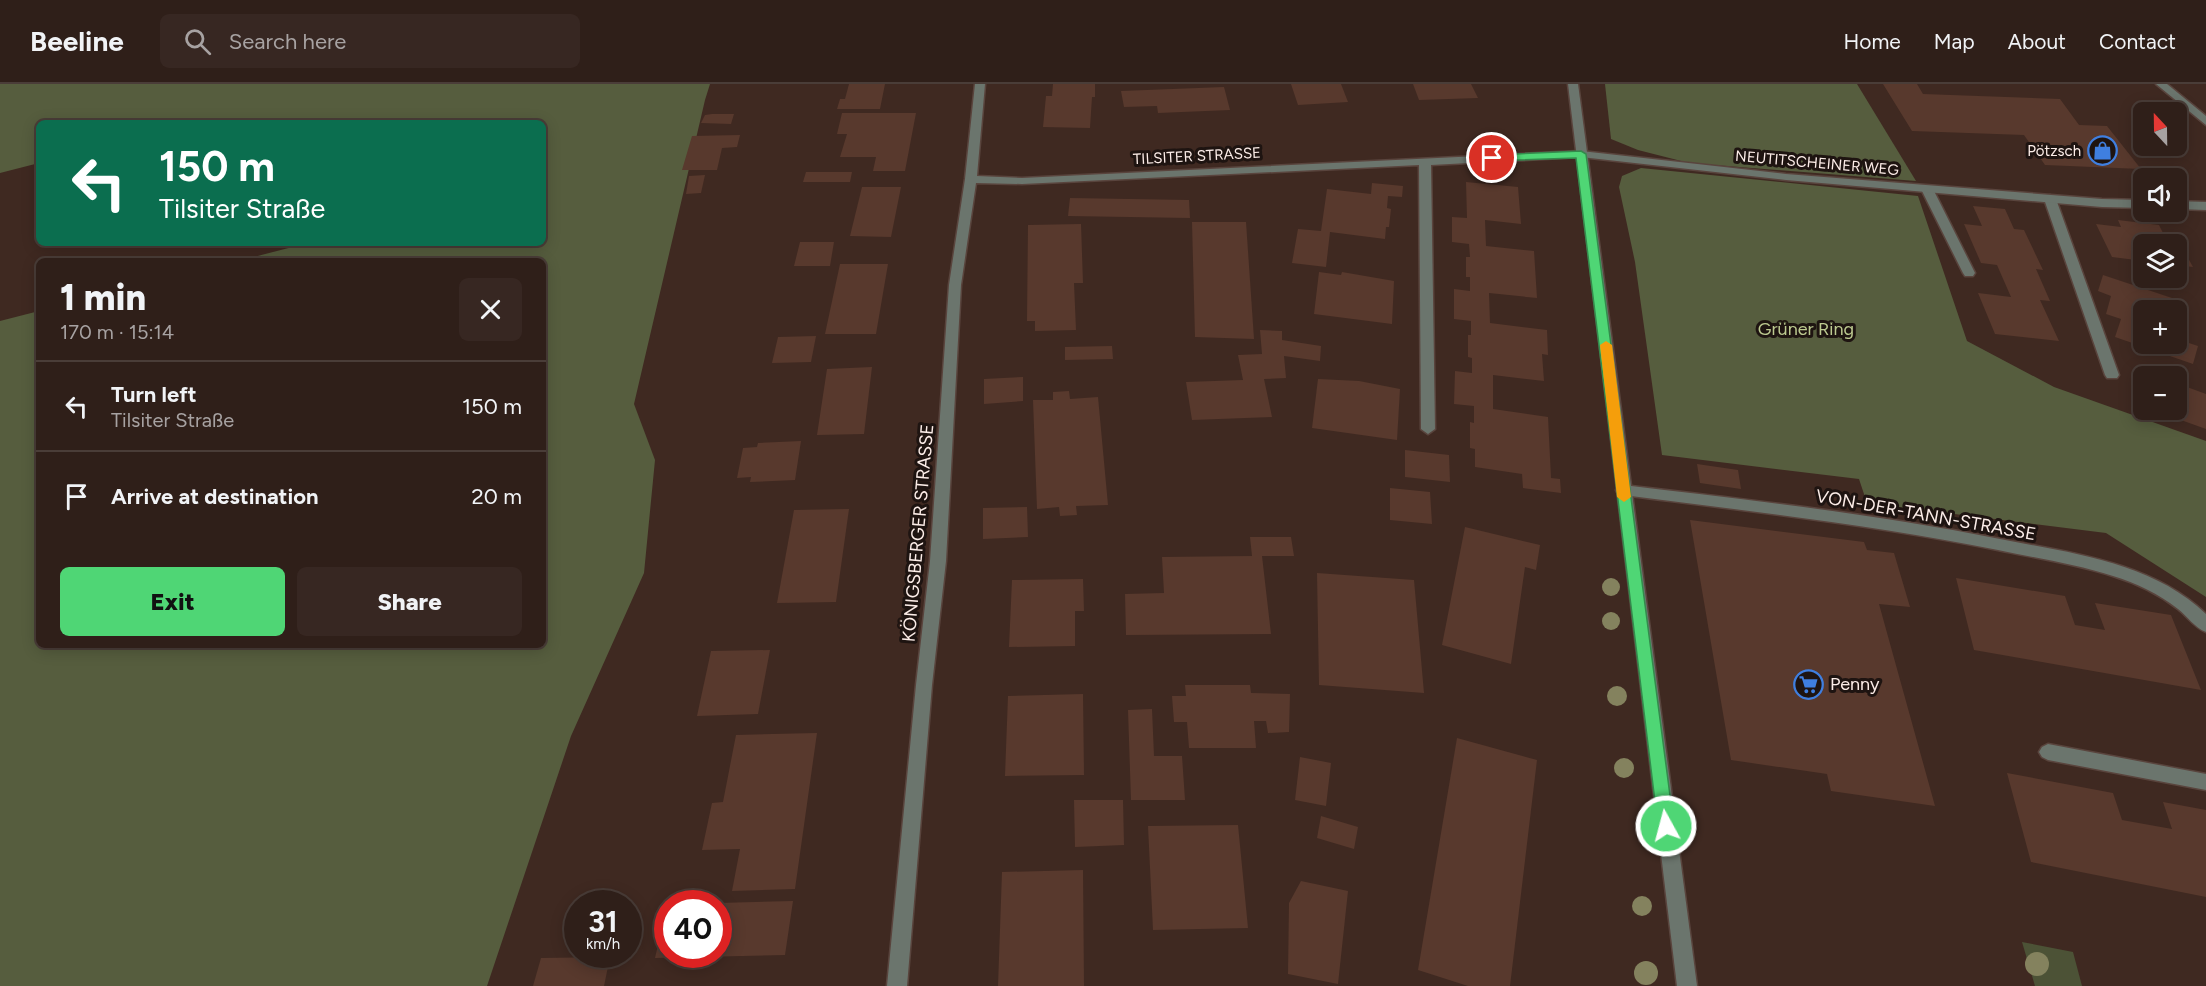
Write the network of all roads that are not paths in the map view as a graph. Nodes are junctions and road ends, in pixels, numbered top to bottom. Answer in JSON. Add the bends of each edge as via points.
{"nodes":[{"id":1,"x":980,"y":84,"type":"edge"},
{"id":2,"x":1573,"y":84,"type":"edge"},
{"id":3,"x":2161,"y":84,"type":"edge"},
{"id":4,"x":2206,"y":122,"type":"edge"},
{"id":5,"x":1581,"y":154,"type":"junction"},
{"id":6,"x":1425,"y":160,"type":"junction"},
{"id":7,"x":971,"y":179,"type":"junction"},
{"id":8,"x":1927,"y":189,"type":"junction"},
{"id":9,"x":2050,"y":199,"type":"junction"},
{"id":10,"x":2133,"y":203,"type":"edge"},
{"id":11,"x":2187,"y":206,"type":"edge"},
{"id":12,"x":2206,"y":206,"type":"edge"},
{"id":13,"x":1969,"y":273,"type":"dead end"},
{"id":14,"x":2112,"y":375,"type":"dead end"},
{"id":15,"x":1428,"y":429,"type":"dead end"},
{"id":16,"x":1623,"y":490,"type":"junction"},
{"id":17,"x":2206,"y":625,"type":"edge"},
{"id":18,"x":2048,"y":753,"type":"dead end"},
{"id":19,"x":2206,"y":782,"type":"edge"},
{"id":20,"x":897,"y":986,"type":"edge"},
{"id":21,"x":1687,"y":986,"type":"edge"}],
"edges":[{"from":1,"to":7,"type":"street","name":"KÖNIGSBERGER STRASSE"},
{"from":2,"to":5,"type":"street"},
{"from":3,"to":4,"type":"street"},
{"from":5,"to":6,"type":"street","name":"TILSITER STRASSE"},
{"from":5,"to":8,"type":"street","name":"NEUTITSCHEINER WEG"},
{"from":5,"to":16,"type":"street"},
{"from":6,"to":7,"type":"street","name":"TILSITER STRASSE","via":[[1022,181]]},
{"from":6,"to":15,"type":"street"},
{"from":7,"to":20,"type":"street","name":"KÖNIGSBERGER STRASSE","via":[[955,285],[938,561]]},
{"from":8,"to":9,"type":"street","name":"NEUTITSCHEINER WEG"},
{"from":8,"to":13,"type":"street"},
{"from":9,"to":10,"type":"street","name":"NEUTITSCHEINER WEG"},
{"from":9,"to":14,"type":"street"},
{"from":11,"to":12,"type":"street"},
{"from":16,"to":17,"type":"street","name":"VON-DER-TANN-STRASSE","via":[[1955,535],[2101,567],[2138,578],[2170,595]]},
{"from":16,"to":21,"type":"street"},
{"from":18,"to":19,"type":"street"}]}
